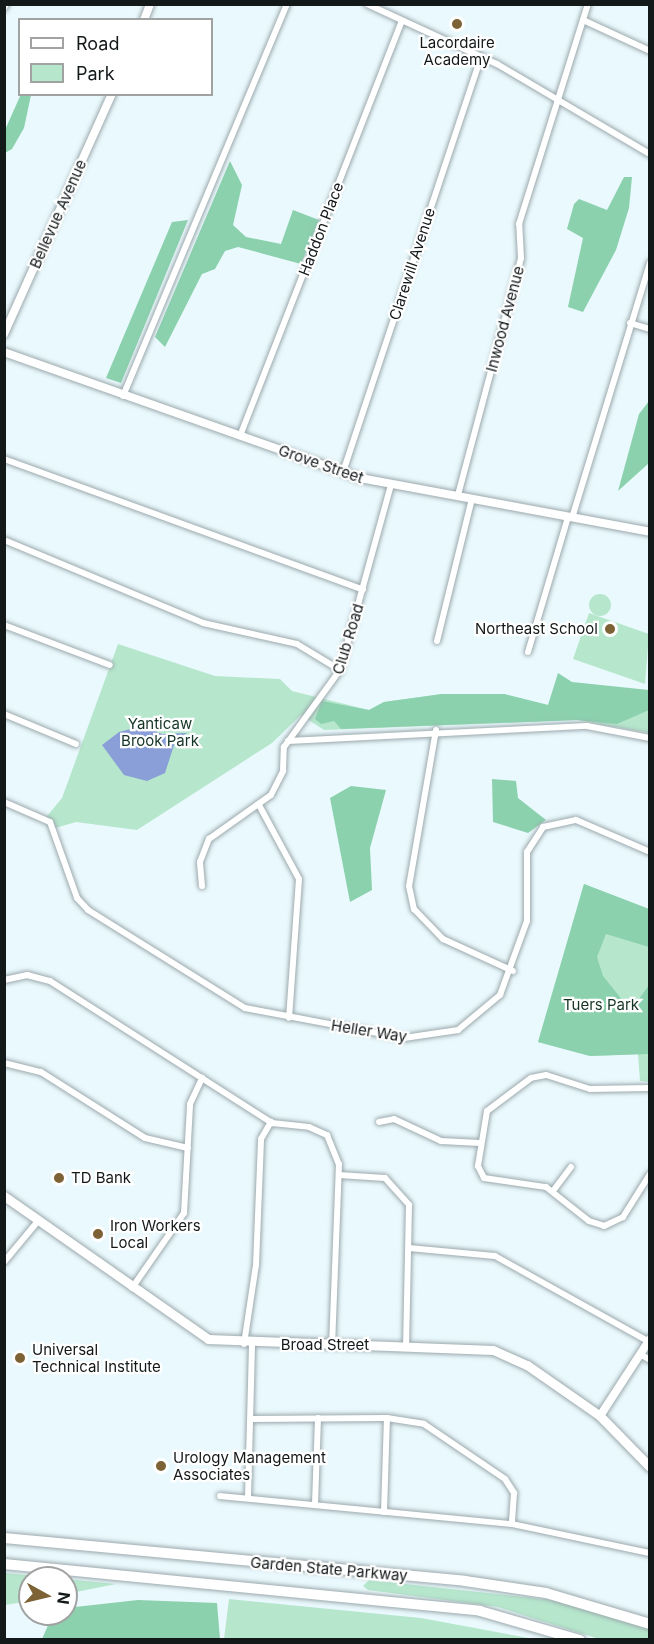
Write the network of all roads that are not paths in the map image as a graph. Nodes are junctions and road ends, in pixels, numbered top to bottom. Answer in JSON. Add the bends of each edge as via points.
{"nodes":[{"id":1,"x":287,"y":4,"type":"edge"},
{"id":2,"x":367,"y":4,"type":"edge"},
{"id":3,"x":588,"y":4,"type":"edge"},
{"id":4,"x":583,"y":20,"type":"junction"},
{"id":5,"x":402,"y":21,"type":"junction"},
{"id":6,"x":650,"y":51,"type":"edge"},
{"id":7,"x":481,"y":56,"type":"junction"},
{"id":8,"x":111,"y":96,"type":"edge"},
{"id":9,"x":558,"y":100,"type":"junction"},
{"id":10,"x":650,"y":154,"type":"edge"},
{"id":11,"x":650,"y":263,"type":"edge"},
{"id":12,"x":630,"y":323,"type":"junction"},
{"id":13,"x":650,"y":329,"type":"edge"},
{"id":14,"x":4,"y":334,"type":"edge"},
{"id":15,"x":4,"y":352,"type":"edge"},
{"id":16,"x":123,"y":396,"type":"junction"},
{"id":17,"x":240,"y":436,"type":"junction"},
{"id":18,"x":4,"y":459,"type":"edge"},
{"id":19,"x":343,"y":472,"type":"junction"},
{"id":20,"x":391,"y":485,"type":"junction"},
{"id":21,"x":458,"y":495,"type":"junction"},
{"id":22,"x":472,"y":498,"type":"junction"},
{"id":23,"x":570,"y":518,"type":"junction"},
{"id":24,"x":650,"y":532,"type":"edge"},
{"id":25,"x":4,"y":540,"type":"edge"},
{"id":26,"x":363,"y":590,"type":"junction"},
{"id":27,"x":4,"y":625,"type":"edge"},
{"id":28,"x":437,"y":641,"type":"dead end"},
{"id":29,"x":528,"y":652,"type":"dead end"},
{"id":30,"x":110,"y":665,"type":"dead end"},
{"id":31,"x":340,"y":670,"type":"junction"},
{"id":32,"x":4,"y":714,"type":"edge"},
{"id":33,"x":436,"y":730,"type":"junction"},
{"id":34,"x":650,"y":738,"type":"edge"},
{"id":35,"x":288,"y":741,"type":"junction"},
{"id":36,"x":76,"y":744,"type":"dead end"},
{"id":37,"x":4,"y":802,"type":"edge"},
{"id":38,"x":259,"y":805,"type":"junction"},
{"id":39,"x":650,"y":852,"type":"edge"},
{"id":40,"x":202,"y":886,"type":"dead end"},
{"id":41,"x":513,"y":971,"type":"junction"},
{"id":42,"x":4,"y":980,"type":"edge"},
{"id":43,"x":289,"y":1018,"type":"junction"},
{"id":44,"x":4,"y":1063,"type":"edge"},
{"id":45,"x":202,"y":1078,"type":"junction"},
{"id":46,"x":650,"y":1089,"type":"edge"},
{"id":47,"x":271,"y":1122,"type":"junction"},
{"id":48,"x":379,"y":1122,"type":"dead end"},
{"id":49,"x":480,"y":1143,"type":"junction"},
{"id":50,"x":188,"y":1148,"type":"junction"},
{"id":51,"x":571,"y":1167,"type":"dead end"},
{"id":52,"x":650,"y":1174,"type":"edge"},
{"id":53,"x":339,"y":1175,"type":"junction"},
{"id":54,"x":553,"y":1191,"type":"junction"},
{"id":55,"x":4,"y":1196,"type":"edge"},
{"id":56,"x":38,"y":1221,"type":"junction"},
{"id":57,"x":409,"y":1248,"type":"junction"},
{"id":58,"x":4,"y":1262,"type":"edge"},
{"id":59,"x":131,"y":1289,"type":"junction"},
{"id":60,"x":649,"y":1340,"type":"edge"},
{"id":61,"x":332,"y":1344,"type":"junction"},
{"id":62,"x":248,"y":1345,"type":"junction"},
{"id":63,"x":406,"y":1345,"type":"junction"},
{"id":64,"x":640,"y":1354,"type":"junction"},
{"id":65,"x":650,"y":1360,"type":"edge"},
{"id":66,"x":600,"y":1416,"type":"junction"},
{"id":67,"x":387,"y":1418,"type":"junction"},
{"id":68,"x":251,"y":1419,"type":"junction"},
{"id":69,"x":318,"y":1419,"type":"junction"},
{"id":70,"x":650,"y":1467,"type":"edge"},
{"id":71,"x":220,"y":1496,"type":"dead end"},
{"id":72,"x":248,"y":1498,"type":"junction"},
{"id":73,"x":315,"y":1504,"type":"junction"},
{"id":74,"x":384,"y":1512,"type":"junction"},
{"id":75,"x":512,"y":1524,"type":"junction"},
{"id":76,"x":4,"y":1538,"type":"edge"},
{"id":77,"x":650,"y":1554,"type":"edge"},
{"id":78,"x":4,"y":1564,"type":"edge"},
{"id":79,"x":650,"y":1624,"type":"edge"},
{"id":80,"x":580,"y":1640,"type":"edge"}],
"edges":[{"from":1,"to":16,"type":"street"},
{"from":2,"to":5,"type":"street"},
{"from":3,"to":4,"type":"street","name":"Inwood Avenue"},
{"from":4,"to":6,"type":"street"},
{"from":4,"to":9,"type":"street","name":"Inwood Avenue"},
{"from":5,"to":7,"type":"street"},
{"from":5,"to":17,"type":"street","name":"Haddon Place"},
{"from":7,"to":9,"type":"street"},
{"from":7,"to":19,"type":"street","name":"Clarewill Avenue"},
{"from":8,"to":14,"type":"main road","name":"Bellevue Avenue"},
{"from":9,"to":10,"type":"street"},
{"from":9,"to":21,"type":"street","name":"Inwood Avenue","via":[[519,224],[520,258]]},
{"from":11,"to":12,"type":"street"},
{"from":12,"to":13,"type":"street"},
{"from":12,"to":23,"type":"street"},
{"from":15,"to":16,"type":"main road","name":"Grove Street"},
{"from":16,"to":17,"type":"main road","name":"Grove Street"},
{"from":17,"to":19,"type":"main road","name":"Grove Street"},
{"from":18,"to":26,"type":"street"},
{"from":19,"to":20,"type":"main road","name":"Grove Street"},
{"from":20,"to":21,"type":"main road","name":"Grove Street"},
{"from":20,"to":26,"type":"street","name":"Club Road"},
{"from":21,"to":22,"type":"main road","name":"Grove Street"},
{"from":22,"to":23,"type":"main road","name":"Grove Street"},
{"from":22,"to":28,"type":"street"},
{"from":23,"to":24,"type":"main road","name":"Grove Street"},
{"from":23,"to":29,"type":"street"},
{"from":25,"to":31,"type":"street","via":[[203,623],[297,644]]},
{"from":26,"to":31,"type":"street","name":"Club Road"},
{"from":27,"to":30,"type":"street"},
{"from":31,"to":35,"type":"street","name":"Club Road"},
{"from":32,"to":36,"type":"street"},
{"from":33,"to":34,"type":"street","via":[[587,726]]},
{"from":33,"to":35,"type":"street"},
{"from":33,"to":41,"type":"street","via":[[409,886],[414,909],[443,939]]},
{"from":35,"to":38,"type":"street","name":"Club Road","via":[[277,786]]},
{"from":37,"to":43,"type":"street","name":"Heller Way","via":[[50,822],[76,898],[88,910],[245,1008]]},
{"from":38,"to":40,"type":"street","name":"Club Road","via":[[220,826],[209,839],[200,862]]},
{"from":38,"to":43,"type":"street","via":[[299,879]]},
{"from":39,"to":41,"type":"street","name":"Heller Way","via":[[576,820],[552,821],[535,833],[527,852],[527,921]]},
{"from":41,"to":43,"type":"street","name":"Heller Way","via":[[486,1012],[437,1036],[404,1038]]},
{"from":42,"to":45,"type":"street","via":[[27,975],[50,981]]},
{"from":44,"to":50,"type":"street","via":[[41,1072],[145,1138]]},
{"from":45,"to":47,"type":"street"},
{"from":45,"to":50,"type":"street","via":[[190,1104]]},
{"from":46,"to":49,"type":"street","via":[[590,1089],[546,1076],[528,1079],[487,1111]]},
{"from":47,"to":53,"type":"street","via":[[318,1130],[332,1142]]},
{"from":47,"to":62,"type":"street","via":[[261,1139]]},
{"from":48,"to":49,"type":"street","via":[[394,1119],[441,1141]]},
{"from":49,"to":54,"type":"street","via":[[479,1170],[484,1178],[534,1183]]},
{"from":50,"to":59,"type":"street","via":[[184,1213]]},
{"from":51,"to":54,"type":"street"},
{"from":52,"to":54,"type":"street","via":[[625,1215],[609,1226],[589,1221]]},
{"from":53,"to":57,"type":"street","via":[[374,1176],[394,1183],[410,1205]]},
{"from":53,"to":61,"type":"street"},
{"from":55,"to":56,"type":"main road","name":"Broad Street"},
{"from":56,"to":58,"type":"street"},
{"from":56,"to":59,"type":"main road","name":"Broad Street"},
{"from":57,"to":60,"type":"street","via":[[495,1256]]},
{"from":57,"to":63,"type":"street"},
{"from":59,"to":62,"type":"main road","name":"Broad Street","via":[[193,1332]]},
{"from":60,"to":64,"type":"main road"},
{"from":61,"to":62,"type":"main road","name":"Broad Street"},
{"from":61,"to":63,"type":"main road","name":"Broad Street"},
{"from":62,"to":68,"type":"street"},
{"from":63,"to":66,"type":"main road","name":"Broad Street","via":[[469,1346],[507,1354]]},
{"from":64,"to":65,"type":"street"},
{"from":64,"to":66,"type":"main road"},
{"from":66,"to":70,"type":"main road","name":"Broad Street"},
{"from":67,"to":69,"type":"street"},
{"from":67,"to":74,"type":"street"},
{"from":67,"to":75,"type":"street","via":[[424,1424],[505,1479],[514,1493]]},
{"from":68,"to":69,"type":"street"},
{"from":68,"to":72,"type":"street"},
{"from":69,"to":73,"type":"street"},
{"from":71,"to":72,"type":"street"},
{"from":72,"to":73,"type":"street"},
{"from":73,"to":74,"type":"street"},
{"from":74,"to":75,"type":"street"},
{"from":75,"to":77,"type":"street"},
{"from":76,"to":79,"type":"highway","name":"Garden State Parkway","via":[[465,1581],[546,1593]]},
{"from":78,"to":80,"type":"highway","name":"Garden State Parkway","via":[[480,1611]]}]}
